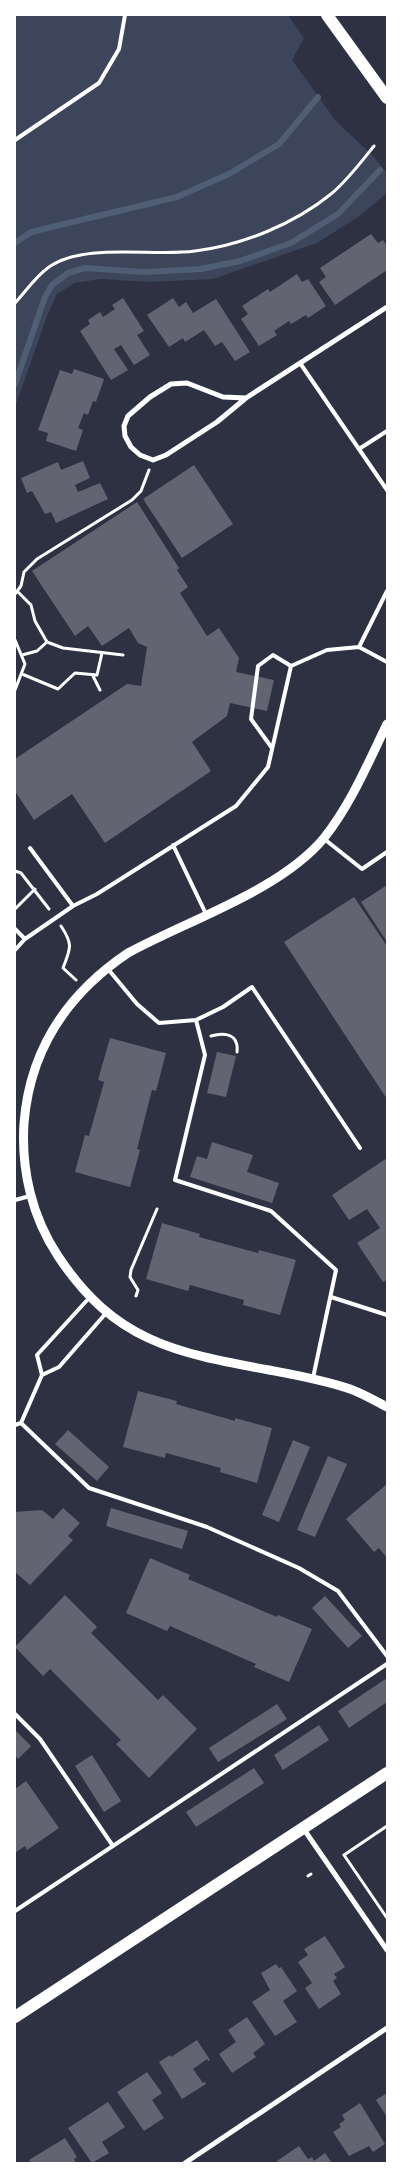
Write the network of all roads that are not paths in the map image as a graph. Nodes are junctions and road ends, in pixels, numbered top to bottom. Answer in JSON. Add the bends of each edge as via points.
{"nodes":[{"id":1,"x":125,"y":15,"type":"edge"},
{"id":2,"x":327,"y":15,"type":"edge"},
{"id":3,"x":387,"y":98,"type":"edge"},
{"id":4,"x":15,"y":140,"type":"edge"},
{"id":5,"x":387,"y":307,"type":"edge"},
{"id":6,"x":300,"y":363,"type":"junction"},
{"id":7,"x":246,"y":398,"type":"junction"},
{"id":8,"x":387,"y":431,"type":"edge"},
{"id":9,"x":359,"y":449,"type":"junction"},
{"id":10,"x":387,"y":490,"type":"edge"},
{"id":11,"x":387,"y":591,"type":"edge"},
{"id":12,"x":359,"y":647,"type":"junction"},
{"id":13,"x":387,"y":662,"type":"edge"},
{"id":14,"x":291,"y":666,"type":"junction"},
{"id":15,"x":387,"y":724,"type":"edge"},
{"id":16,"x":272,"y":748,"type":"junction"},
{"id":17,"x":323,"y":838,"type":"junction"},
{"id":18,"x":173,"y":846,"type":"junction"},
{"id":19,"x":30,"y":848,"type":"dead end"},
{"id":20,"x":387,"y":852,"type":"edge"},
{"id":21,"x":73,"y":906,"type":"junction"},
{"id":22,"x":206,"y":914,"type":"junction"},
{"id":23,"x":15,"y":929,"type":"edge"},
{"id":24,"x":25,"y":939,"type":"junction"},
{"id":25,"x":15,"y":950,"type":"edge"},
{"id":26,"x":107,"y":967,"type":"junction"},
{"id":27,"x":196,"y":1020,"type":"junction"},
{"id":28,"x":360,"y":1148,"type":"dead end"},
{"id":29,"x":31,"y":1196,"type":"junction"},
{"id":30,"x":15,"y":1200,"type":"edge"},
{"id":31,"x":90,"y":1297,"type":"junction"},
{"id":32,"x":331,"y":1297,"type":"junction"},
{"id":33,"x":106,"y":1312,"type":"junction"},
{"id":34,"x":387,"y":1315,"type":"edge"},
{"id":35,"x":42,"y":1375,"type":"junction"},
{"id":36,"x":313,"y":1378,"type":"junction"},
{"id":37,"x":387,"y":1407,"type":"edge"},
{"id":38,"x":21,"y":1424,"type":"junction"},
{"id":39,"x":15,"y":1426,"type":"edge"},
{"id":40,"x":387,"y":1656,"type":"edge"},
{"id":41,"x":387,"y":1664,"type":"edge"},
{"id":42,"x":15,"y":1714,"type":"edge"},
{"id":43,"x":387,"y":1773,"type":"edge"},
{"id":44,"x":302,"y":1827,"type":"junction"},
{"id":45,"x":113,"y":1846,"type":"junction"},
{"id":46,"x":15,"y":1911,"type":"edge"},
{"id":47,"x":387,"y":1950,"type":"edge"},
{"id":48,"x":15,"y":2017,"type":"edge"},
{"id":49,"x":387,"y":2028,"type":"edge"},
{"id":50,"x":185,"y":2163,"type":"edge"}],
"edges":[{"from":1,"to":4,"type":"lane","via":[[119,48],[99,82]]},
{"from":2,"to":3,"type":"main road"},
{"from":5,"to":6,"type":"street"},
{"from":6,"to":7,"type":"street"},
{"from":6,"to":9,"type":"lane"},
{"from":7,"to":7,"type":"street","via":[[224,397],[187,383],[171,384],[128,416],[125,436],[140,455],[152,460],[166,455],[217,422]]},
{"from":8,"to":9,"type":"lane"},
{"from":9,"to":10,"type":"lane"},
{"from":11,"to":12,"type":"lane"},
{"from":12,"to":13,"type":"lane"},
{"from":12,"to":14,"type":"lane","via":[[327,650]]},
{"from":14,"to":16,"type":"lane"},
{"from":14,"to":16,"type":"lane","via":[[273,655],[258,666],[251,719]]},
{"from":15,"to":17,"type":"street","via":[[363,776]]},
{"from":16,"to":18,"type":"lane","via":[[268,767],[236,806]]},
{"from":17,"to":20,"type":"lane","via":[[362,869]]},
{"from":17,"to":22,"type":"street","via":[[303,859],[268,884]]},
{"from":18,"to":21,"type":"lane"},
{"from":18,"to":22,"type":"lane"},
{"from":19,"to":21,"type":"lane"},
{"from":21,"to":24,"type":"lane"},
{"from":22,"to":26,"type":"street","via":[[142,945]]},
{"from":23,"to":24,"type":"lane"},
{"from":24,"to":25,"type":"lane"},
{"from":26,"to":27,"type":"lane","via":[[137,1004],[159,1023]]},
{"from":26,"to":29,"type":"street","via":[[66,1009],[35,1066],[27,1095],[24,1126],[24,1155]]},
{"from":27,"to":28,"type":"lane","via":[[223,1007],[252,987]]},
{"from":27,"to":32,"type":"lane","via":[[205,1054],[175,1180],[272,1211],[336,1270]]},
{"from":29,"to":30,"type":"lane"},
{"from":29,"to":31,"type":"street","via":[[39,1224],[51,1246]]},
{"from":31,"to":33,"type":"street"},
{"from":31,"to":35,"type":"lane","via":[[37,1355]]},
{"from":32,"to":34,"type":"lane"},
{"from":32,"to":36,"type":"lane"},
{"from":33,"to":35,"type":"lane","via":[[59,1367]]},
{"from":33,"to":36,"type":"street","via":[[151,1340],[176,1351]]},
{"from":35,"to":38,"type":"lane"},
{"from":36,"to":37,"type":"street","via":[[351,1389]]},
{"from":38,"to":39,"type":"lane"},
{"from":38,"to":40,"type":"lane","via":[[89,1488],[207,1526],[300,1568],[338,1591]]},
{"from":41,"to":45,"type":"lane"},
{"from":42,"to":45,"type":"lane","via":[[40,1739]]},
{"from":43,"to":44,"type":"main road"},
{"from":44,"to":47,"type":"street"},
{"from":44,"to":48,"type":"main road"},
{"from":45,"to":46,"type":"lane"},
{"from":49,"to":50,"type":"street"}]}
